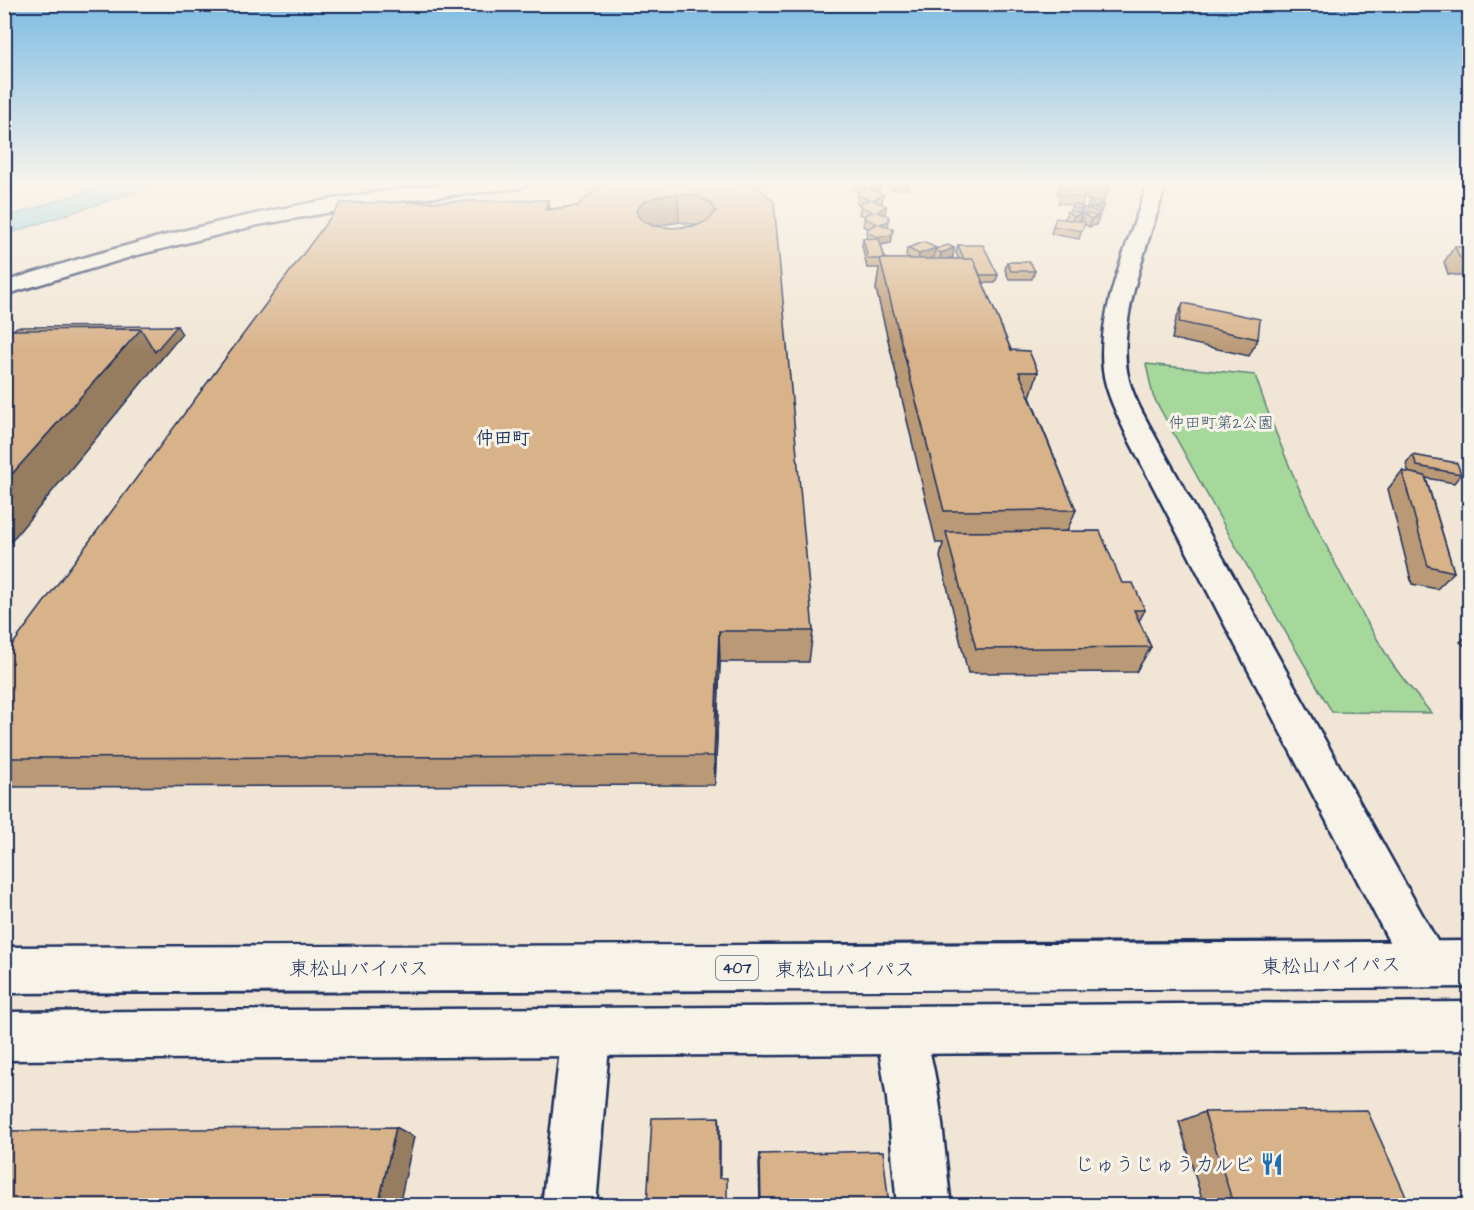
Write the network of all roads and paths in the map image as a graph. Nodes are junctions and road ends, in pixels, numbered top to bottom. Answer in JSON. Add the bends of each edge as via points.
{"nodes":[{"id":1,"x":178,"y":239,"type":"edge"},
{"id":2,"x":1141,"y":239,"type":"edge"},
{"id":3,"x":4,"y":289,"type":"edge"},
{"id":4,"x":1425,"y":964,"type":"junction"},
{"id":5,"x":1470,"y":964,"type":"edge"},
{"id":6,"x":4,"y":970,"type":"edge"},
{"id":7,"x":1470,"y":1026,"type":"edge"},
{"id":8,"x":900,"y":1030,"type":"junction"},
{"id":9,"x":586,"y":1033,"type":"junction"},
{"id":10,"x":4,"y":1036,"type":"edge"},
{"id":11,"x":569,"y":1206,"type":"edge"},
{"id":12,"x":924,"y":1206,"type":"edge"}],
"edges":[{"from":1,"to":3,"type":"main road"},
{"from":2,"to":4,"type":"main road","via":[[1118,321],[1114,362],[1118,382],[1142,438]]},
{"from":4,"to":5,"type":"main road","name":"東松山バイパス","number":"407"},
{"from":4,"to":6,"type":"main road","name":"東松山バイパス","number":"407"},
{"from":7,"to":8,"type":"main road"},
{"from":8,"to":9,"type":"main road"},
{"from":8,"to":12,"type":"main road"},
{"from":9,"to":10,"type":"main road"},
{"from":9,"to":11,"type":"main road"}]}
